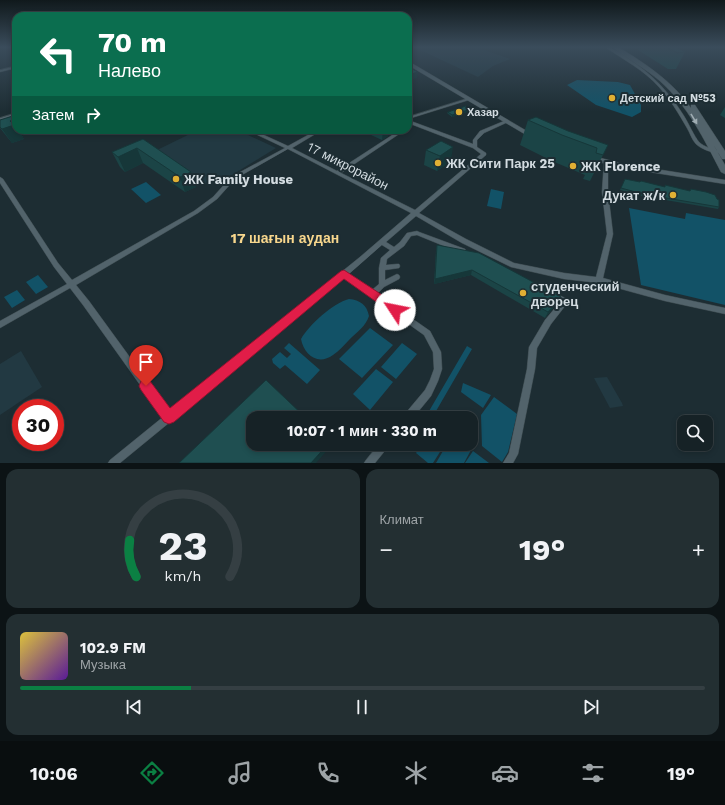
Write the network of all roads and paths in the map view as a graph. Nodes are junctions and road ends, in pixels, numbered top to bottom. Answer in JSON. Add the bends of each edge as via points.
{"nodes":[{"id":1,"x":418,"y":69,"type":"edge"},
{"id":2,"x":639,"y":69,"type":"edge"},
{"id":3,"x":648,"y":69,"type":"edge"},
{"id":4,"x":653,"y":69,"type":"edge"},
{"id":5,"x":470,"y":99,"type":"junction"},
{"id":6,"x":12,"y":115,"type":"edge"},
{"id":7,"x":0,"y":119,"type":"edge"},
{"id":8,"x":12,"y":119,"type":"edge"},
{"id":9,"x":412,"y":119,"type":"edge"},
{"id":10,"x":12,"y":122,"type":"edge"},
{"id":11,"x":506,"y":122,"type":"junction"},
{"id":12,"x":0,"y":123,"type":"edge"},
{"id":13,"x":413,"y":123,"type":"edge"},
{"id":14,"x":0,"y":126,"type":"edge"},
{"id":15,"x":258,"y":134,"type":"edge"},
{"id":16,"x":312,"y":134,"type":"edge"},
{"id":17,"x":397,"y":134,"type":"edge"},
{"id":18,"x":541,"y":140,"type":"edge"},
{"id":19,"x":287,"y":147,"type":"junction"},
{"id":20,"x":475,"y":147,"type":"junction"},
{"id":21,"x":713,"y":151,"type":"junction"},
{"id":22,"x":581,"y":155,"type":"edge"},
{"id":23,"x":724,"y":155,"type":"edge"},
{"id":24,"x":606,"y":162,"type":"junction"},
{"id":25,"x":725,"y":172,"type":"edge"},
{"id":26,"x":336,"y":173,"type":"junction"},
{"id":27,"x":0,"y":179,"type":"edge"},
{"id":28,"x":725,"y":182,"type":"edge"},
{"id":29,"x":416,"y":213,"type":"junction"},
{"id":30,"x":382,"y":242,"type":"junction"},
{"id":31,"x":395,"y":250,"type":"junction"},
{"id":32,"x":397,"y":266,"type":"dead end"},
{"id":33,"x":382,"y":268,"type":"junction"},
{"id":34,"x":344,"y":274,"type":"junction"},
{"id":35,"x":518,"y":275,"type":"edge"},
{"id":36,"x":397,"y":277,"type":"dead end"},
{"id":37,"x":599,"y":280,"type":"junction"},
{"id":38,"x":70,"y":284,"type":"junction"},
{"id":39,"x":382,"y":285,"type":"junction"},
{"id":40,"x":545,"y":290,"type":"edge"},
{"id":41,"x":372,"y":294,"type":"junction"},
{"id":42,"x":725,"y":311,"type":"edge"},
{"id":43,"x":0,"y":325,"type":"edge"},
{"id":44,"x":413,"y":411,"type":"edge"},
{"id":45,"x":169,"y":418,"type":"junction"},
{"id":46,"x":379,"y":451,"type":"edge"},
{"id":47,"x":113,"y":463,"type":"edge"},
{"id":48,"x":369,"y":463,"type":"edge"},
{"id":49,"x":508,"y":463,"type":"edge"}],
"edges":[{"from":1,"to":5,"type":"main road"},
{"from":2,"to":21,"type":"street","via":[[674,103],[698,144]]},
{"from":3,"to":21,"type":"main road","one_way":true,"via":[[686,106]]},
{"from":4,"to":23,"type":"main road","via":[[680,90],[694,107]]},
{"from":5,"to":9,"type":"street"},
{"from":5,"to":11,"type":"main road"},
{"from":6,"to":7,"type":"street"},
{"from":8,"to":12,"type":"main road"},
{"from":10,"to":14,"type":"main road"},
{"from":11,"to":18,"type":"main road"},
{"from":11,"to":20,"type":"street","via":[[482,132],[474,140]]},
{"from":13,"to":20,"type":"street"},
{"from":15,"to":19,"type":"street","name":"17 микрорайон"},
{"from":16,"to":19,"type":"street"},
{"from":17,"to":26,"type":"street"},
{"from":19,"to":26,"type":"street","name":"17 микрорайон"},
{"from":19,"to":38,"type":"street","via":[[233,178],[215,198],[196,212]]},
{"from":20,"to":29,"type":"street","via":[[484,154]]},
{"from":21,"to":23,"type":"street"},
{"from":21,"to":25,"type":"main road"},
{"from":22,"to":24,"type":"main road"},
{"from":24,"to":28,"type":"main road"},
{"from":24,"to":37,"type":"street","via":[[605,192],[610,234]]},
{"from":26,"to":29,"type":"street","name":"17 микрорайон"},
{"from":27,"to":38,"type":"street"},
{"from":29,"to":30,"type":"street"},
{"from":29,"to":37,"type":"street","name":"17 микрорайон","via":[[513,265],[564,276]]},
{"from":30,"to":31,"type":"street"},
{"from":30,"to":34,"type":"street"},
{"from":31,"to":33,"type":"street","via":[[384,258]]},
{"from":31,"to":35,"type":"street","via":[[409,234],[417,233],[462,251],[478,254]]},
{"from":32,"to":33,"type":"street"},
{"from":33,"to":39,"type":"street"},
{"from":34,"to":41,"type":"street"},
{"from":34,"to":45,"type":"street"},
{"from":36,"to":39,"type":"street"},
{"from":37,"to":42,"type":"street","name":"17 микрорайон"},
{"from":38,"to":43,"type":"street"},
{"from":38,"to":45,"type":"street"},
{"from":39,"to":41,"type":"street"},
{"from":40,"to":49,"type":"street","via":[[565,301],[533,347],[513,454]]},
{"from":41,"to":44,"type":"street","via":[[427,333],[437,352],[438,369],[434,381],[428,394]]},
{"from":45,"to":47,"type":"street"},
{"from":46,"to":48,"type":"street"}]}
